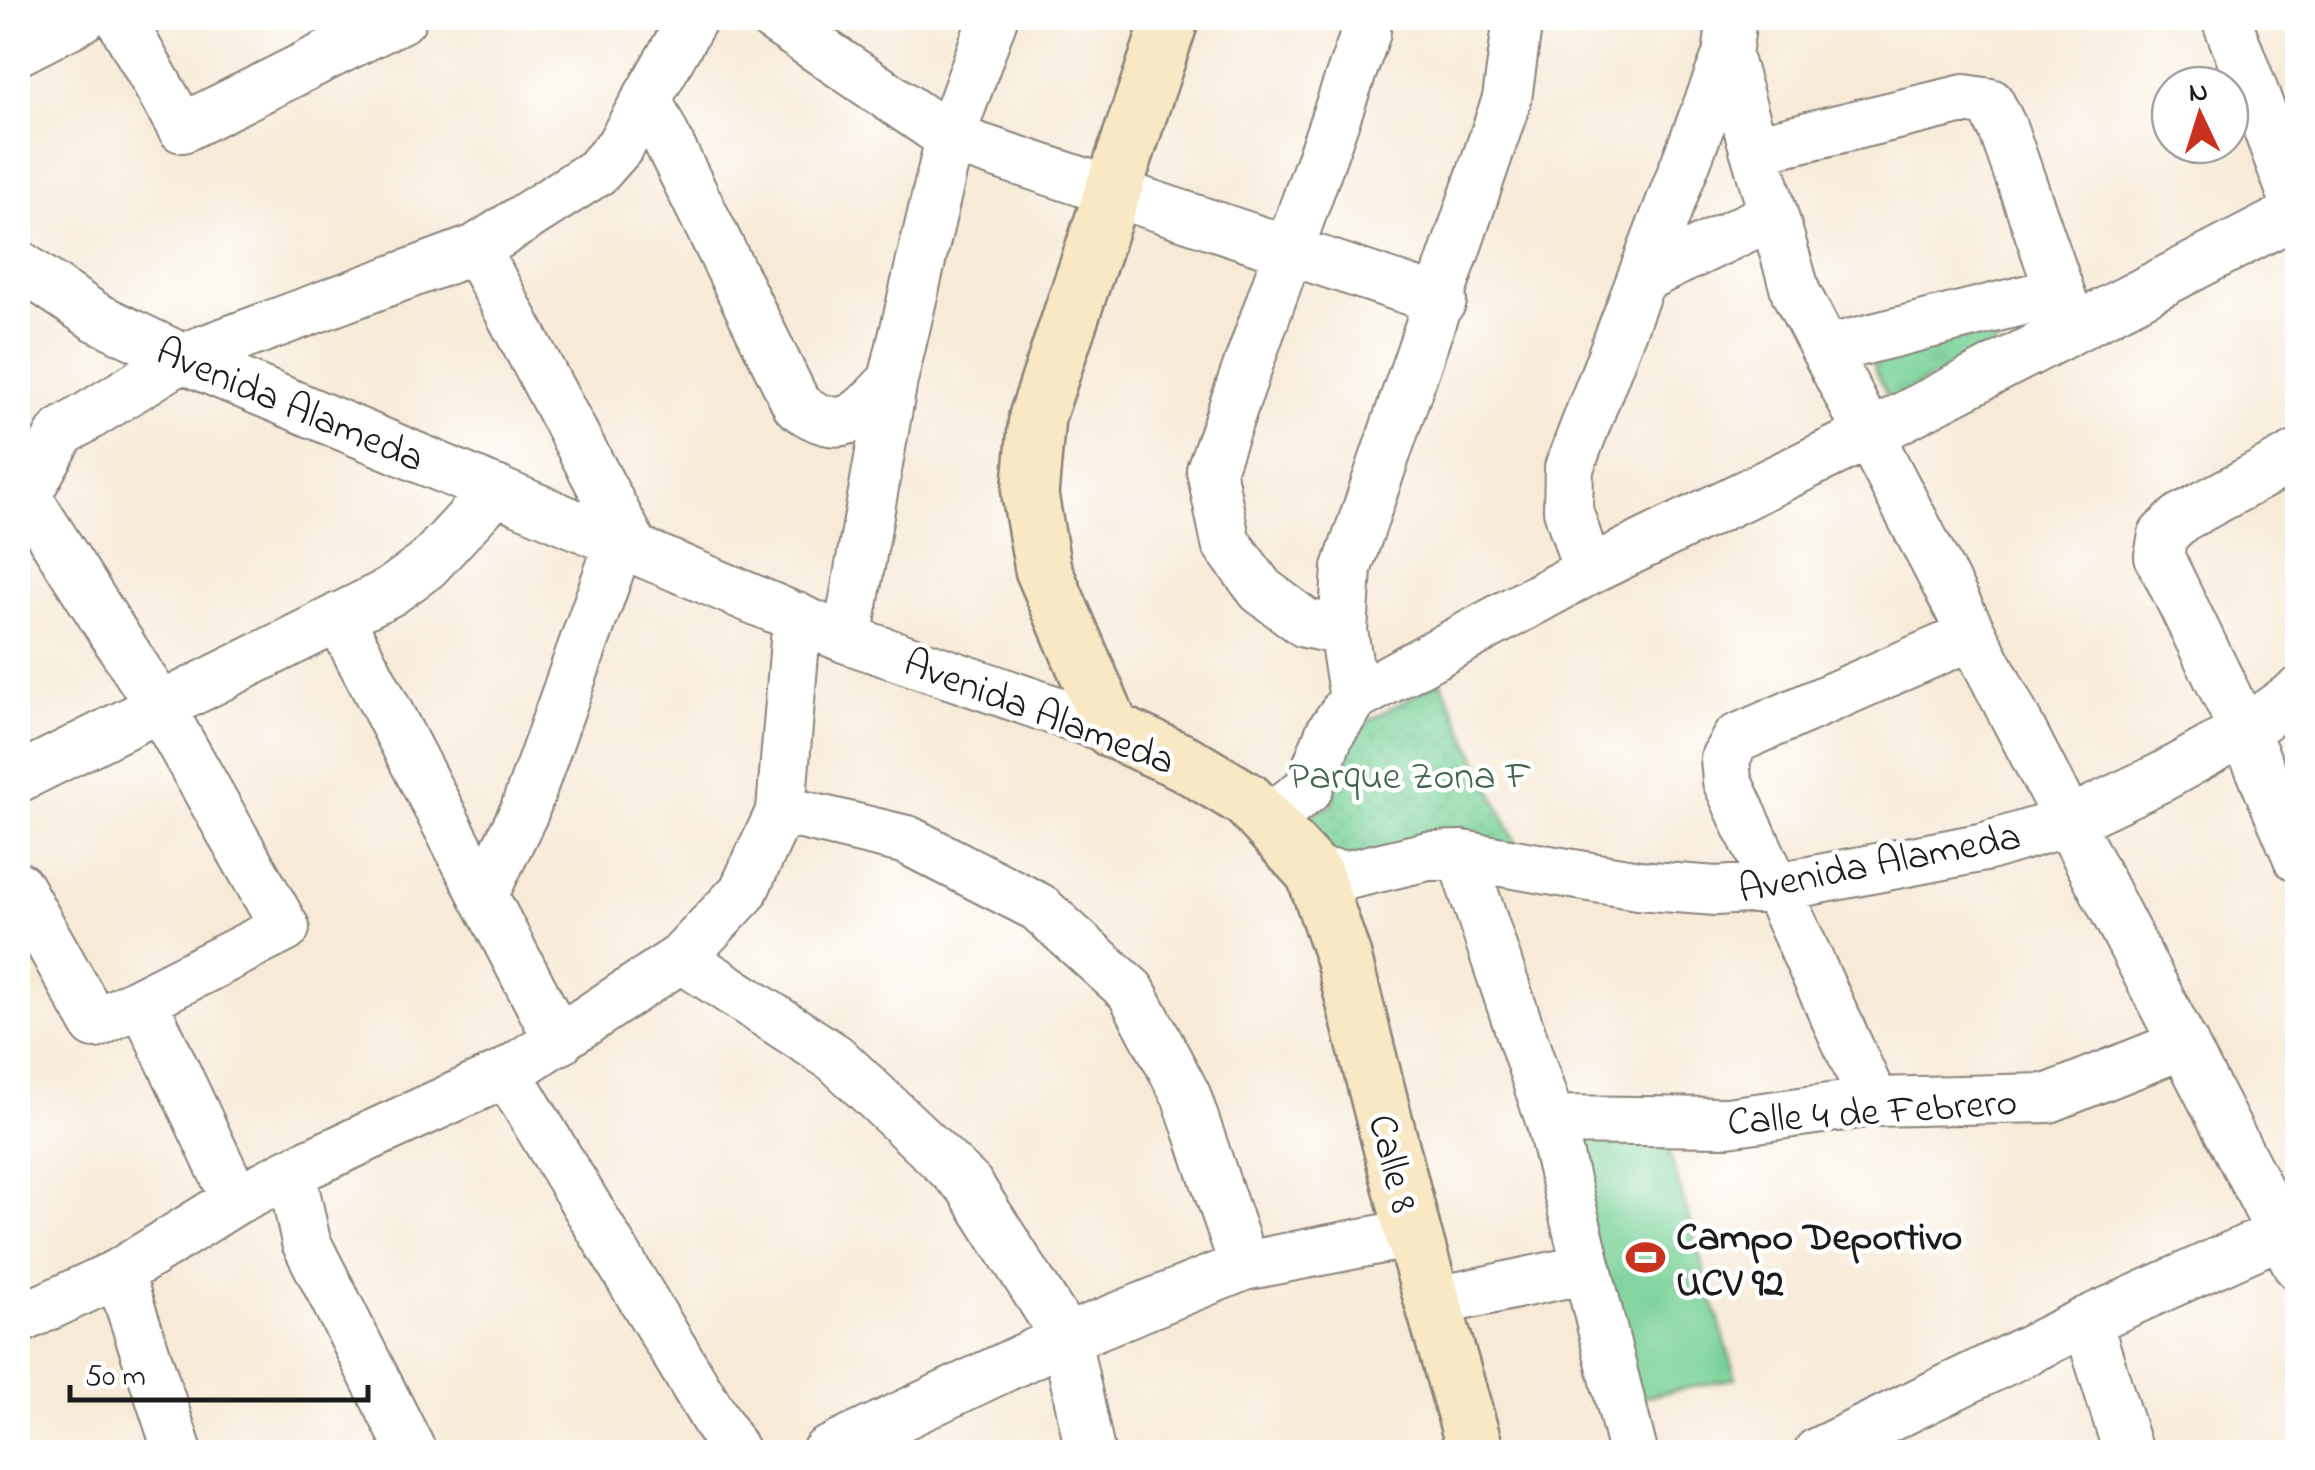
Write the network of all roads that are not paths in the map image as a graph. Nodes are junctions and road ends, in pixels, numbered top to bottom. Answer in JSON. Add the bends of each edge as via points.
{"nodes":[{"id":1,"x":82,"y":18,"type":"edge"},
{"id":2,"x":120,"y":18,"type":"edge"},
{"id":3,"x":402,"y":18,"type":"edge"},
{"id":4,"x":693,"y":18,"type":"edge"},
{"id":5,"x":773,"y":18,"type":"edge"},
{"id":6,"x":993,"y":18,"type":"edge"},
{"id":7,"x":1171,"y":18,"type":"edge"},
{"id":8,"x":1518,"y":18,"type":"edge"},
{"id":9,"x":2237,"y":21,"type":"edge"},
{"id":10,"x":1366,"y":32,"type":"dead end"},
{"id":11,"x":1729,"y":36,"type":"edge"},
{"id":12,"x":18,"y":51,"type":"edge"},
{"id":13,"x":647,"y":99,"type":"junction"},
{"id":14,"x":950,"y":138,"type":"junction"},
{"id":15,"x":1754,"y":148,"type":"junction"},
{"id":16,"x":1110,"y":192,"type":"junction"},
{"id":17,"x":2298,"y":210,"type":"edge"},
{"id":18,"x":1774,"y":216,"type":"junction"},
{"id":19,"x":476,"y":248,"type":"junction"},
{"id":20,"x":1289,"y":251,"type":"junction"},
{"id":21,"x":18,"y":264,"type":"edge"},
{"id":22,"x":1646,"y":276,"type":"junction"},
{"id":23,"x":1442,"y":301,"type":"junction"},
{"id":24,"x":2065,"y":310,"type":"junction"},
{"id":25,"x":1824,"y":350,"type":"junction"},
{"id":26,"x":182,"y":358,"type":"junction"},
{"id":27,"x":893,"y":380,"type":"junction"},
{"id":28,"x":1868,"y":436,"type":"junction"},
{"id":29,"x":2298,"y":455,"type":"edge"},
{"id":30,"x":496,"y":490,"type":"junction"},
{"id":31,"x":22,"y":498,"type":"edge"},
{"id":32,"x":626,"y":543,"type":"junction"},
{"id":33,"x":1588,"y":571,"type":"junction"},
{"id":34,"x":339,"y":616,"type":"junction"},
{"id":35,"x":797,"y":617,"type":"junction"},
{"id":36,"x":1343,"y":631,"type":"junction"},
{"id":37,"x":1971,"y":636,"type":"junction"},
{"id":38,"x":847,"y":639,"type":"junction"},
{"id":39,"x":2298,"y":692,"type":"edge"},
{"id":40,"x":1354,"y":698,"type":"junction"},
{"id":41,"x":160,"y":705,"type":"junction"},
{"id":42,"x":1112,"y":730,"type":"junction"},
{"id":43,"x":2244,"y":731,"type":"junction"},
{"id":44,"x":18,"y":778,"type":"edge"},
{"id":45,"x":780,"y":810,"type":"junction"},
{"id":46,"x":1268,"y":820,"type":"junction"},
{"id":47,"x":2067,"y":822,"type":"junction"},
{"id":48,"x":1461,"y":856,"type":"junction"},
{"id":49,"x":2298,"y":858,"type":"edge"},
{"id":50,"x":1314,"y":873,"type":"junction"},
{"id":51,"x":18,"y":886,"type":"edge"},
{"id":52,"x":1778,"y":887,"type":"junction"},
{"id":53,"x":482,"y":896,"type":"junction"},
{"id":54,"x":681,"y":958,"type":"junction"},
{"id":55,"x":143,"y":1002,"type":"junction"},
{"id":56,"x":559,"y":1041,"type":"junction"},
{"id":57,"x":2184,"y":1044,"type":"junction"},
{"id":58,"x":507,"y":1072,"type":"junction"},
{"id":59,"x":1874,"y":1102,"type":"junction"},
{"id":60,"x":1550,"y":1120,"type":"junction"},
{"id":61,"x":291,"y":1172,"type":"junction"},
{"id":62,"x":236,"y":1200,"type":"junction"},
{"id":63,"x":1414,"y":1233,"type":"junction"},
{"id":64,"x":2293,"y":1242,"type":"edge"},
{"id":65,"x":1244,"y":1266,"type":"junction"},
{"id":66,"x":1586,"y":1270,"type":"junction"},
{"id":67,"x":119,"y":1273,"type":"junction"},
{"id":68,"x":1433,"y":1302,"type":"junction"},
{"id":69,"x":18,"y":1320,"type":"edge"},
{"id":70,"x":2087,"y":1321,"type":"junction"},
{"id":71,"x":1066,"y":1338,"type":"junction"},
{"id":72,"x":178,"y":1452,"type":"edge"},
{"id":73,"x":412,"y":1452,"type":"edge"},
{"id":74,"x":735,"y":1452,"type":"edge"},
{"id":75,"x":826,"y":1452,"type":"edge"},
{"id":76,"x":1090,"y":1452,"type":"edge"},
{"id":77,"x":1476,"y":1452,"type":"edge"},
{"id":78,"x":1632,"y":1452,"type":"edge"},
{"id":79,"x":1818,"y":1452,"type":"edge"},
{"id":80,"x":2128,"y":1452,"type":"edge"}],
"edges":[{"from":1,"to":12,"type":"street"},
{"from":2,"to":3,"type":"street","via":[[182,128]]},
{"from":4,"to":13,"type":"street"},
{"from":5,"to":14,"type":"street"},
{"from":6,"to":14,"type":"street"},
{"from":7,"to":16,"type":"street"},
{"from":8,"to":23,"type":"street","via":[[1507,99]]},
{"from":9,"to":17,"type":"street"},
{"from":10,"to":20,"type":"street"},
{"from":11,"to":15,"type":"street"},
{"from":11,"to":22,"type":"street"},
{"from":13,"to":19,"type":"street","via":[[598,171]]},
{"from":13,"to":27,"type":"street","via":[[797,405],[836,423],[859,416]]},
{"from":14,"to":16,"type":"street"},
{"from":14,"to":27,"type":"street"},
{"from":15,"to":18,"type":"street"},
{"from":15,"to":24,"type":"street","via":[[1964,99],[1990,103]]},
{"from":16,"to":20,"type":"street"},
{"from":16,"to":42,"type":"street","via":[[1037,417],[1030,496],[1043,569]]},
{"from":17,"to":24,"type":"street"},
{"from":18,"to":22,"type":"street"},
{"from":18,"to":25,"type":"street","via":[[1796,293]]},
{"from":19,"to":26,"type":"street"},
{"from":19,"to":32,"type":"street"},
{"from":20,"to":23,"type":"street"},
{"from":20,"to":36,"type":"street","via":[[1211,470],[1226,542],[1261,590],[1305,622]]},
{"from":21,"to":26,"type":"street","name":"Avenida Alameda","via":[[96,317]]},
{"from":22,"to":33,"type":"street","via":[[1569,468],[1568,510]]},
{"from":23,"to":36,"type":"street","via":[[1352,551]]},
{"from":24,"to":25,"type":"street"},
{"from":24,"to":28,"type":"street"},
{"from":25,"to":28,"type":"street"},
{"from":26,"to":30,"type":"street","name":"Avenida Alameda"},
{"from":26,"to":31,"type":"street","via":[[62,432]]},
{"from":27,"to":38,"type":"street"},
{"from":28,"to":33,"type":"street"},
{"from":28,"to":37,"type":"street"},
{"from":29,"to":43,"type":"street","via":[[2181,518],[2163,535],[2159,556]]},
{"from":30,"to":32,"type":"street","name":"Avenida Alameda"},
{"from":30,"to":34,"type":"street","via":[[426,566]]},
{"from":31,"to":41,"type":"street"},
{"from":32,"to":35,"type":"street","name":"Avenida Alameda"},
{"from":32,"to":53,"type":"street","via":[[524,812]]},
{"from":33,"to":40,"type":"street"},
{"from":34,"to":41,"type":"street"},
{"from":34,"to":53,"type":"street"},
{"from":35,"to":38,"type":"street","name":"Avenida Alameda"},
{"from":35,"to":45,"type":"street"},
{"from":36,"to":40,"type":"street"},
{"from":37,"to":47,"type":"street"},
{"from":37,"to":52,"type":"street","via":[[1736,740],[1724,758],[1727,780]]},
{"from":38,"to":42,"type":"street","name":"Avenida Alameda"},
{"from":39,"to":43,"type":"street","name":"Avenida Alameda"},
{"from":40,"to":46,"type":"street","via":[[1330,734],[1308,789]]},
{"from":41,"to":44,"type":"street"},
{"from":41,"to":55,"type":"street","via":[[285,928]]},
{"from":42,"to":46,"type":"street","name":"Avenida Alameda","via":[[1248,800]]},
{"from":43,"to":47,"type":"street","name":"Avenida Alameda"},
{"from":43,"to":49,"type":"street"},
{"from":45,"to":54,"type":"street","via":[[743,892]]},
{"from":45,"to":65,"type":"street","via":[[907,840],[1022,898],[1131,990],[1186,1095]]},
{"from":46,"to":50,"type":"street","name":"Avenida Alameda"},
{"from":47,"to":52,"type":"street","name":"Avenida Alameda","via":[[1984,847]]},
{"from":47,"to":57,"type":"street"},
{"from":48,"to":50,"type":"street","name":"Avenida Alameda","via":[[1428,856],[1348,875]]},
{"from":48,"to":52,"type":"street","name":"Avenida Alameda","via":[[1638,885]]},
{"from":48,"to":60,"type":"street"},
{"from":50,"to":63,"type":"street","name":"Calle 8"},
{"from":51,"to":55,"type":"street","via":[[95,1024]]},
{"from":52,"to":59,"type":"street"},
{"from":53,"to":56,"type":"street"},
{"from":54,"to":56,"type":"street"},
{"from":54,"to":71,"type":"street","via":[[835,1058],[968,1186]]},
{"from":55,"to":62,"type":"street"},
{"from":56,"to":58,"type":"street"},
{"from":57,"to":59,"type":"street","name":"Calle 4 de Febrero","via":[[2049,1098]]},
{"from":57,"to":64,"type":"street"},
{"from":58,"to":61,"type":"street"},
{"from":58,"to":74,"type":"street"},
{"from":59,"to":60,"type":"street","name":"Calle 4 de Febrero","via":[[1726,1122]]},
{"from":60,"to":66,"type":"street"},
{"from":61,"to":62,"type":"street"},
{"from":61,"to":73,"type":"street","via":[[306,1242]]},
{"from":62,"to":67,"type":"street"},
{"from":63,"to":65,"type":"street"},
{"from":63,"to":68,"type":"street","name":"Calle 8"},
{"from":64,"to":70,"type":"street"},
{"from":65,"to":71,"type":"street"},
{"from":66,"to":68,"type":"street"},
{"from":66,"to":78,"type":"street"},
{"from":67,"to":69,"type":"street"},
{"from":67,"to":72,"type":"street"},
{"from":68,"to":77,"type":"street","name":"Calle 8"},
{"from":70,"to":79,"type":"street"},
{"from":70,"to":80,"type":"street"},
{"from":71,"to":75,"type":"street"},
{"from":71,"to":76,"type":"street"}]}
